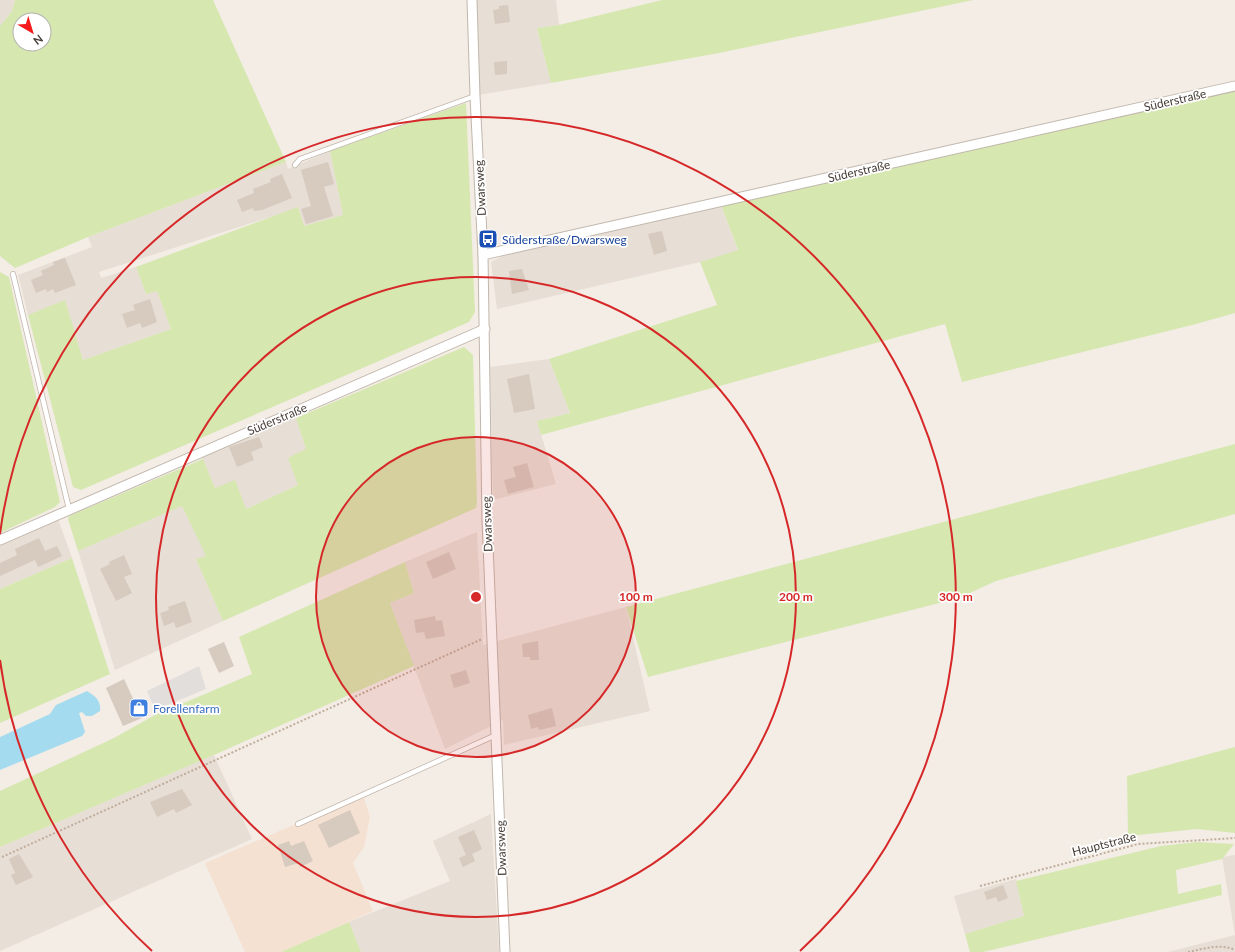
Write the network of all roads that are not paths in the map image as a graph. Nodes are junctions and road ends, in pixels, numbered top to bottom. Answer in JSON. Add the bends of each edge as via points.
{"nodes":[{"id":1,"x":472,"y":0,"type":"edge"},
{"id":2,"x":1235,"y":86,"type":"edge"},
{"id":3,"x":475,"y":96,"type":"junction"},
{"id":4,"x":295,"y":165,"type":"dead end"},
{"id":5,"x":483,"y":255,"type":"junction"},
{"id":6,"x":13,"y":274,"type":"dead end"},
{"id":7,"x":485,"y":329,"type":"junction"},
{"id":8,"x":68,"y":509,"type":"junction"},
{"id":9,"x":0,"y":540,"type":"edge"},
{"id":10,"x":496,"y":735,"type":"junction"},
{"id":11,"x":298,"y":824,"type":"dead end"},
{"id":12,"x":505,"y":952,"type":"edge"}],
"edges":[{"from":1,"to":3,"type":"street","name":"Dwarsweg"},
{"from":2,"to":5,"type":"street","name":"Süderstraße"},
{"from":3,"to":4,"type":"lane","via":[[300,159]]},
{"from":3,"to":5,"type":"street","name":"Dwarsweg"},
{"from":5,"to":7,"type":"street","name":"Dwarsweg"},
{"from":6,"to":8,"type":"lane"},
{"from":7,"to":8,"type":"street","name":"Süderstraße"},
{"from":7,"to":10,"type":"street","name":"Dwarsweg","via":[[487,521]]},
{"from":8,"to":9,"type":"street","name":"Süderstraße"},
{"from":10,"to":11,"type":"lane"},
{"from":10,"to":12,"type":"street","name":"Dwarsweg"}]}
